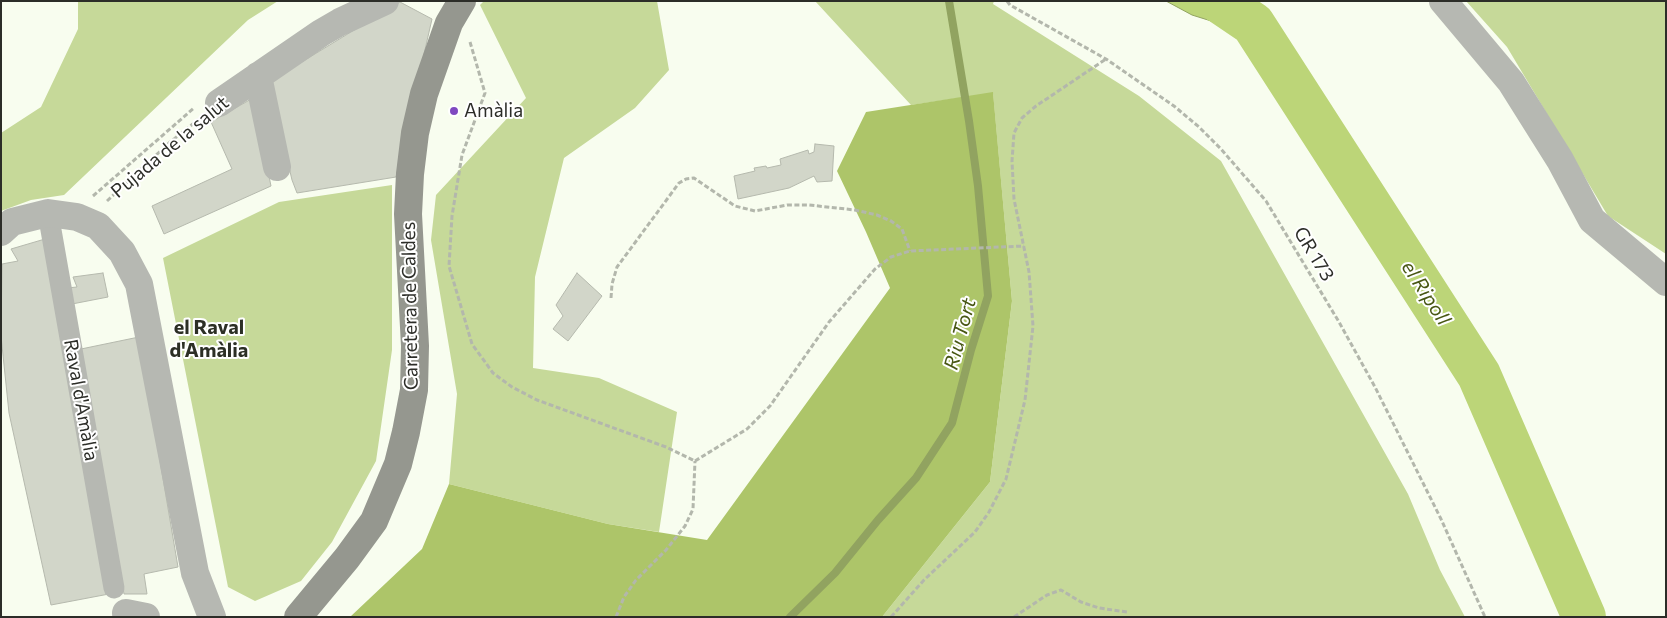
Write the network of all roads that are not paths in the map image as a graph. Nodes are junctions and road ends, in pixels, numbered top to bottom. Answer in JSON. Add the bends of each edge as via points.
{"nodes":[{"id":1,"x":385,"y":1,"type":"edge"},
{"id":2,"x":1443,"y":1,"type":"edge"},
{"id":3,"x":456,"y":12,"type":"edge"},
{"id":4,"x":258,"y":76,"type":"junction"},
{"id":5,"x":219,"y":103,"type":"road end"},
{"id":6,"x":277,"y":167,"type":"dead end"},
{"id":7,"x":48,"y":213,"type":"junction"},
{"id":8,"x":1,"y":232,"type":"edge"},
{"id":9,"x":1666,"y":282,"type":"edge"},
{"id":10,"x":114,"y":588,"type":"dead end"},
{"id":11,"x":212,"y":616,"type":"edge"},
{"id":12,"x":298,"y":617,"type":"edge"}],
"edges":[{"from":1,"to":4,"type":"street","name":"Pujada de la salut","via":[[336,25]]},
{"from":2,"to":9,"type":"street","via":[[1511,82],[1560,160],[1592,220]]},
{"from":3,"to":12,"type":"main road","name":"Carretera de Caldes","via":[[424,94],[415,133],[408,222],[415,346],[414,390],[398,464],[374,521],[348,558]]},
{"from":4,"to":5,"type":"street","name":"Pujada de la salut"},
{"from":4,"to":6,"type":"street"},
{"from":7,"to":8,"type":"street","via":[[12,222]]},
{"from":7,"to":10,"type":"street","name":"Raval d'Amàlia"},
{"from":7,"to":11,"type":"street","via":[[76,217],[98,226],[122,252],[139,284],[195,573]]}]}
